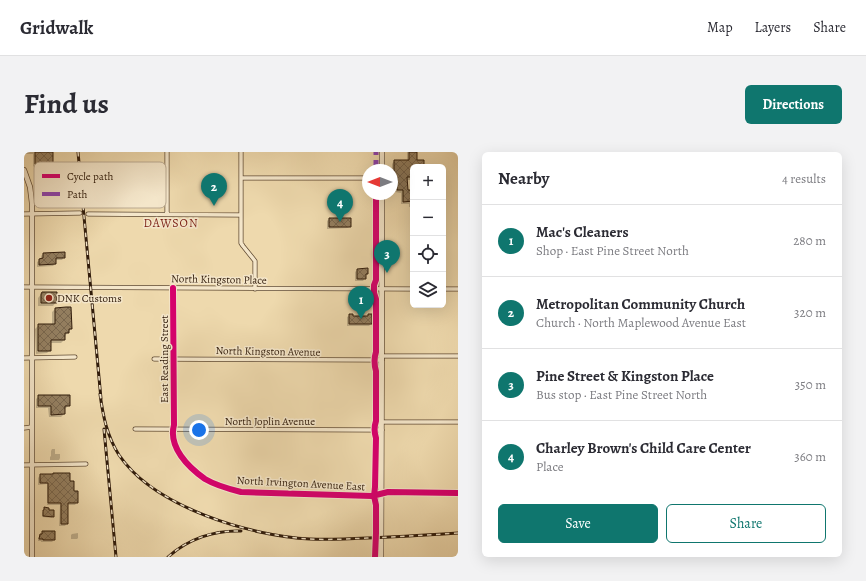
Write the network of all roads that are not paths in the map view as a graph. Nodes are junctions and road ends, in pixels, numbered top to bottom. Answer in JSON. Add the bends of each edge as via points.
{"nodes":[{"id":1,"x":167,"y":152,"type":"edge"},
{"id":2,"x":241,"y":152,"type":"edge"},
{"id":3,"x":382,"y":152,"type":"edge"},
{"id":4,"x":382,"y":164,"type":"edge"},
{"id":5,"x":24,"y":170,"type":"edge"},
{"id":6,"x":241,"y":178,"type":"junction"},
{"id":7,"x":362,"y":178,"type":"edge"},
{"id":8,"x":382,"y":200,"type":"edge"},
{"id":9,"x":80,"y":213,"type":"dead end"},
{"id":10,"x":24,"y":214,"type":"edge"},
{"id":11,"x":32,"y":214,"type":"junction"},
{"id":12,"x":88,"y":214,"type":"dead end"},
{"id":13,"x":167,"y":214,"type":"junction"},
{"id":14,"x":241,"y":215,"type":"junction"},
{"id":15,"x":24,"y":286,"type":"edge"},
{"id":16,"x":32,"y":286,"type":"junction"},
{"id":17,"x":173,"y":288,"type":"junction"},
{"id":18,"x":255,"y":288,"type":"junction"},
{"id":19,"x":410,"y":289,"type":"edge"},
{"id":20,"x":446,"y":289,"type":"edge"},
{"id":21,"x":458,"y":289,"type":"edge"},
{"id":22,"x":382,"y":290,"type":"junction"},
{"id":23,"x":458,"y":356,"type":"edge"},
{"id":24,"x":75,"y":357,"type":"dead end"},
{"id":25,"x":24,"y":358,"type":"edge"},
{"id":26,"x":32,"y":358,"type":"junction"},
{"id":27,"x":382,"y":358,"type":"junction"},
{"id":28,"x":154,"y":359,"type":"dead end"},
{"id":29,"x":174,"y":359,"type":"junction"},
{"id":30,"x":382,"y":422,"type":"junction"},
{"id":31,"x":458,"y":422,"type":"edge"},
{"id":32,"x":24,"y":428,"type":"edge"},
{"id":33,"x":32,"y":428,"type":"junction"},
{"id":34,"x":135,"y":429,"type":"dead end"},
{"id":35,"x":173,"y":430,"type":"junction"},
{"id":36,"x":382,"y":430,"type":"junction"},
{"id":37,"x":86,"y":464,"type":"dead end"},
{"id":38,"x":24,"y":465,"type":"edge"},
{"id":39,"x":32,"y":465,"type":"junction"},
{"id":40,"x":458,"y":493,"type":"edge"},
{"id":41,"x":382,"y":494,"type":"junction"},
{"id":42,"x":32,"y":557,"type":"edge"},
{"id":43,"x":382,"y":557,"type":"edge"}],
"edges":[{"from":1,"to":13,"type":"street"},
{"from":2,"to":6,"type":"street"},
{"from":3,"to":4,"type":"main road"},
{"from":5,"to":11,"type":"street","via":[[30,187]]},
{"from":6,"to":7,"type":"street"},
{"from":6,"to":14,"type":"street"},
{"from":8,"to":22,"type":"main road"},
{"from":9,"to":11,"type":"street"},
{"from":10,"to":11,"type":"street"},
{"from":11,"to":16,"type":"street"},
{"from":12,"to":13,"type":"street"},
{"from":13,"to":14,"type":"street"},
{"from":14,"to":18,"type":"street","via":[[242,243],[254,261]]},
{"from":15,"to":16,"type":"street","name":"North Kingston Place"},
{"from":16,"to":17,"type":"street","name":"North Kingston Place"},
{"from":16,"to":26,"type":"street"},
{"from":17,"to":18,"type":"street","name":"North Kingston Place"},
{"from":17,"to":29,"type":"street","name":"East Reading Street"},
{"from":18,"to":22,"type":"street","name":"North Kingston Place"},
{"from":19,"to":22,"type":"street","name":"North Kingston Place"},
{"from":20,"to":21,"type":"street"},
{"from":22,"to":27,"type":"main road"},
{"from":23,"to":27,"type":"street","name":"North Kingston Avenue"},
{"from":24,"to":26,"type":"street"},
{"from":25,"to":26,"type":"street"},
{"from":26,"to":33,"type":"street"},
{"from":27,"to":29,"type":"street","name":"North Kingston Avenue"},
{"from":27,"to":30,"type":"main road"},
{"from":28,"to":29,"type":"street","name":"North Kingston Avenue"},
{"from":29,"to":35,"type":"street","name":"East Reading Street"},
{"from":30,"to":31,"type":"street"},
{"from":30,"to":36,"type":"main road"},
{"from":32,"to":33,"type":"street"},
{"from":33,"to":39,"type":"street"},
{"from":34,"to":35,"type":"street","name":"North Joplin Avenue"},
{"from":35,"to":36,"type":"street","name":"North Joplin Avenue"},
{"from":35,"to":41,"type":"street","name":"North Irvington Avenue East","via":[[176,448],[186,462],[206,479],[231,490],[374,496]]},
{"from":36,"to":41,"type":"main road"},
{"from":37,"to":39,"type":"street"},
{"from":38,"to":39,"type":"street"},
{"from":39,"to":42,"type":"street"},
{"from":40,"to":41,"type":"street","name":"North Irvington Avenue East"},
{"from":41,"to":43,"type":"main road"}]}
